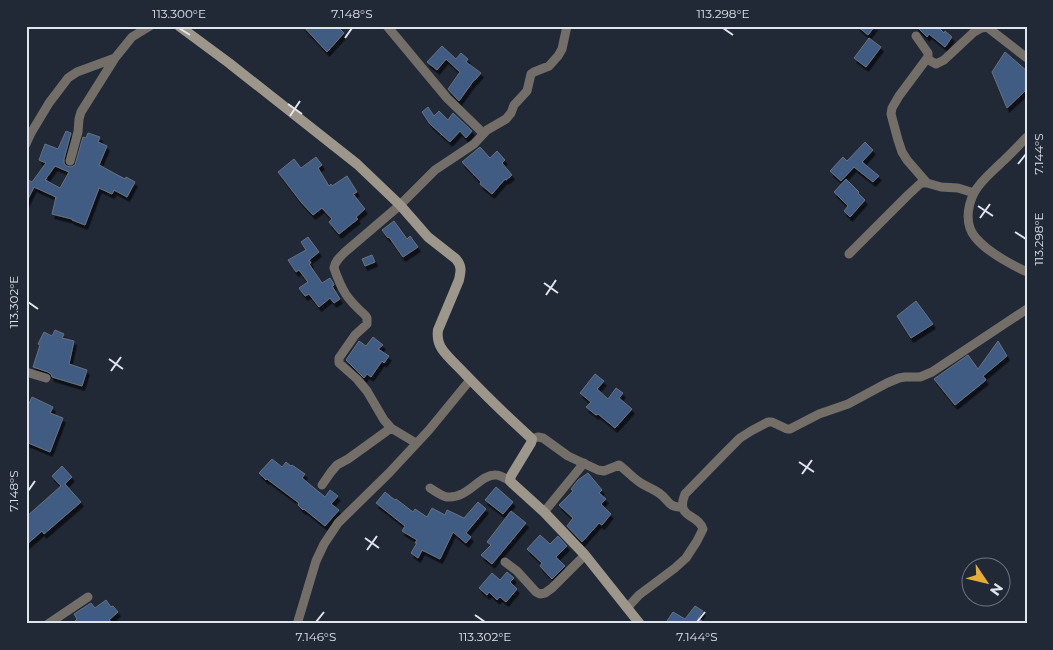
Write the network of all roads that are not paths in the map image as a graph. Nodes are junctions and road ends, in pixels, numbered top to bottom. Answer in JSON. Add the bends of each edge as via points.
{"nodes":[{"id":1,"x":150,"y":26,"type":"edge"},
{"id":2,"x":387,"y":26,"type":"edge"},
{"id":3,"x":567,"y":26,"type":"edge"},
{"id":4,"x":182,"y":27,"type":"edge"},
{"id":5,"x":916,"y":36,"type":"dead end"},
{"id":6,"x":114,"y":58,"type":"junction"},
{"id":7,"x":1027,"y":58,"type":"edge"},
{"id":8,"x":927,"y":59,"type":"junction"},
{"id":9,"x":482,"y":133,"type":"junction"},
{"id":10,"x":1027,"y":137,"type":"edge"},
{"id":11,"x":26,"y":144,"type":"edge"},
{"id":12,"x":70,"y":161,"type":"dead end"},
{"id":13,"x":927,"y":183,"type":"junction"},
{"id":14,"x":974,"y":193,"type":"junction"},
{"id":15,"x":400,"y":205,"type":"junction"},
{"id":16,"x":849,"y":254,"type":"dead end"},
{"id":17,"x":1027,"y":272,"type":"edge"},
{"id":18,"x":1027,"y":309,"type":"edge"},
{"id":19,"x":26,"y":372,"type":"edge"},
{"id":20,"x":46,"y":378,"type":"dead end"},
{"id":21,"x":470,"y":380,"type":"junction"},
{"id":22,"x":391,"y":428,"type":"junction"},
{"id":23,"x":532,"y":439,"type":"junction"},
{"id":24,"x":416,"y":444,"type":"junction"},
{"id":25,"x":584,"y":464,"type":"junction"},
{"id":26,"x":510,"y":481,"type":"junction"},
{"id":27,"x":322,"y":485,"type":"dead end"},
{"id":28,"x":430,"y":488,"type":"dead end"},
{"id":29,"x":682,"y":507,"type":"junction"},
{"id":30,"x":544,"y":512,"type":"junction"},
{"id":31,"x":585,"y":555,"type":"junction"},
{"id":32,"x":505,"y":562,"type":"dead end"},
{"id":33,"x":88,"y":597,"type":"dead end"},
{"id":34,"x":627,"y":608,"type":"junction"},
{"id":35,"x":48,"y":624,"type":"edge"},
{"id":36,"x":298,"y":624,"type":"edge"},
{"id":37,"x":640,"y":624,"type":"edge"}],
"edges":[{"from":1,"to":6,"type":"street","via":[[132,37]]},
{"from":2,"to":9,"type":"street","via":[[447,98]]},
{"from":3,"to":9,"type":"street","via":[[558,56],[549,66],[532,72],[527,91],[511,113]]},
{"from":4,"to":15,"type":"street","via":[[357,164]]},
{"from":5,"to":8,"type":"street","via":[[928,53]]},
{"from":6,"to":11,"type":"street","via":[[68,78],[49,103]]},
{"from":6,"to":12,"type":"street","via":[[81,112]]},
{"from":7,"to":8,"type":"street","via":[[988,27],[974,32],[944,60],[936,64]]},
{"from":8,"to":13,"type":"street","via":[[899,96],[891,114],[902,152]]},
{"from":9,"to":15,"type":"street","via":[[474,144],[435,170]]},
{"from":10,"to":14,"type":"street"},
{"from":13,"to":14,"type":"street"},
{"from":13,"to":16,"type":"street","via":[[922,183],[908,195]]},
{"from":14,"to":17,"type":"street","via":[[968,214],[974,236],[992,252]]},
{"from":15,"to":21,"type":"street","via":[[428,237],[456,258],[460,266],[459,280],[437,338],[445,354]]},
{"from":15,"to":22,"type":"street","via":[[344,252],[334,268],[349,300],[367,318],[339,358],[339,363],[367,391]]},
{"from":18,"to":29,"type":"street","via":[[932,372],[920,377],[899,378],[790,429],[768,422],[751,431],[740,438],[685,494]]},
{"from":19,"to":20,"type":"street"},
{"from":21,"to":23,"type":"street"},
{"from":21,"to":24,"type":"street"},
{"from":22,"to":24,"type":"street"},
{"from":22,"to":27,"type":"street","via":[[336,465]]},
{"from":23,"to":25,"type":"street","via":[[543,438]]},
{"from":23,"to":26,"type":"street"},
{"from":24,"to":36,"type":"street","via":[[338,524],[324,544]]},
{"from":25,"to":29,"type":"street","via":[[604,471],[619,466],[662,495],[670,505]]},
{"from":25,"to":30,"type":"street"},
{"from":26,"to":28,"type":"street","via":[[490,476],[467,492],[452,497]]},
{"from":26,"to":30,"type":"street"},
{"from":29,"to":34,"type":"street","via":[[702,525],[702,533],[686,558]]},
{"from":30,"to":31,"type":"street"},
{"from":31,"to":32,"type":"street","via":[[552,588],[540,594]]},
{"from":31,"to":34,"type":"street"},
{"from":33,"to":35,"type":"street"},
{"from":34,"to":37,"type":"street"}]}
